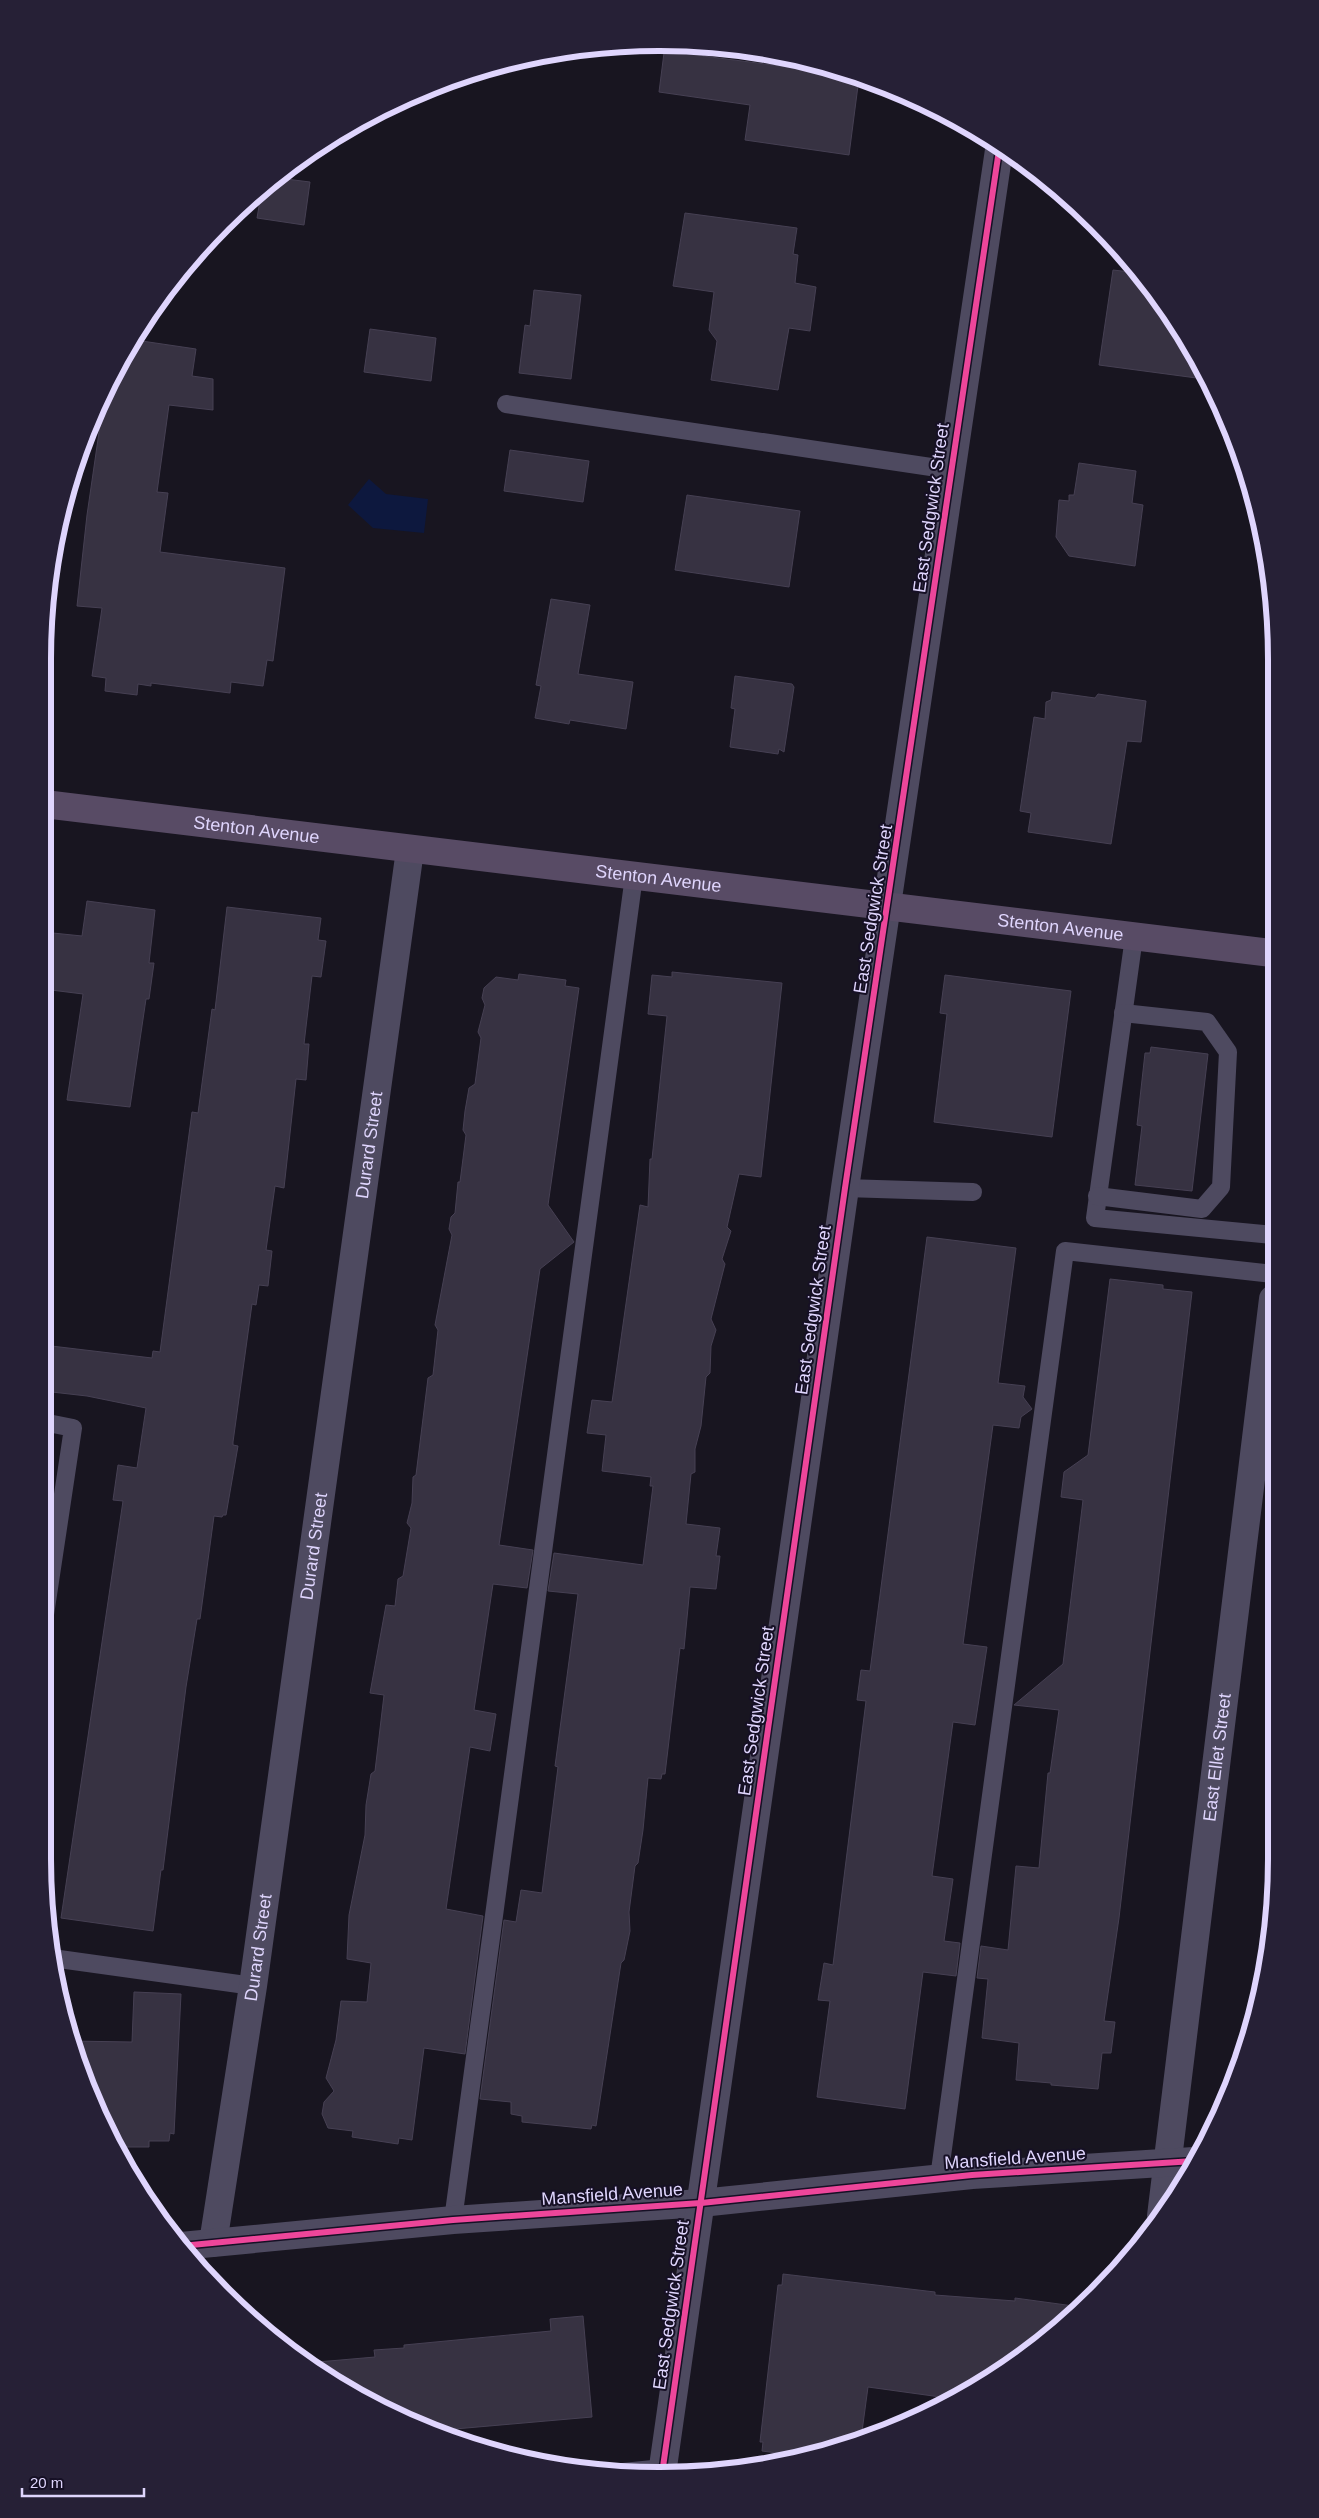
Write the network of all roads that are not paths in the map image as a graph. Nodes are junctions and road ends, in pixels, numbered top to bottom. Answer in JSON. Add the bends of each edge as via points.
{"nodes":[{"id":1,"x":997,"y":154,"type":"edge"},
{"id":2,"x":506,"y":404,"type":"dead end"},
{"id":3,"x":951,"y":470,"type":"junction"},
{"id":4,"x":51,"y":805,"type":"edge"},
{"id":5,"x":410,"y":850,"type":"junction"},
{"id":6,"x":634,"y":876,"type":"junction"},
{"id":7,"x":888,"y":907,"type":"junction"},
{"id":8,"x":1134,"y":937,"type":"junction"},
{"id":9,"x":1268,"y":954,"type":"edge"},
{"id":10,"x":1123,"y":1013,"type":"junction"},
{"id":11,"x":846,"y":1188,"type":"junction"},
{"id":12,"x":973,"y":1192,"type":"dead end"},
{"id":13,"x":1097,"y":1196,"type":"junction"},
{"id":14,"x":1268,"y":1235,"type":"edge"},
{"id":15,"x":1268,"y":1273,"type":"edge"},
{"id":16,"x":1268,"y":1340,"type":"edge"},
{"id":17,"x":51,"y":1424,"type":"edge"},
{"id":18,"x":51,"y":1575,"type":"edge"},
{"id":19,"x":60,"y":1959,"type":"edge"},
{"id":20,"x":253,"y":1986,"type":"junction"},
{"id":21,"x":1187,"y":2162,"type":"edge"},
{"id":22,"x":1167,"y":2163,"type":"junction"},
{"id":23,"x":939,"y":2178,"type":"junction"},
{"id":24,"x":1162,"y":2200,"type":"edge"},
{"id":25,"x":701,"y":2203,"type":"junction"},
{"id":26,"x":452,"y":2220,"type":"junction"},
{"id":27,"x":213,"y":2243,"type":"junction"},
{"id":28,"x":190,"y":2245,"type":"edge"},
{"id":29,"x":663,"y":2467,"type":"edge"}],
"edges":[{"from":1,"to":3,"type":"street","name":"East Sedgwick Street"},
{"from":2,"to":3,"type":"lane"},
{"from":3,"to":7,"type":"street","name":"East Sedgwick Street"},
{"from":4,"to":5,"type":"main road","name":"Stenton Avenue"},
{"from":5,"to":6,"type":"main road","name":"Stenton Avenue"},
{"from":5,"to":20,"type":"street","name":"Durard Street"},
{"from":6,"to":7,"type":"main road","name":"Stenton Avenue"},
{"from":6,"to":26,"type":"lane"},
{"from":7,"to":8,"type":"main road","name":"Stenton Avenue"},
{"from":7,"to":11,"type":"street","name":"East Sedgwick Street"},
{"from":8,"to":9,"type":"main road","name":"Stenton Avenue"},
{"from":8,"to":10,"type":"lane"},
{"from":10,"to":13,"type":"lane"},
{"from":10,"to":13,"type":"lane","via":[[1207,1022],[1228,1052],[1221,1187],[1202,1209]]},
{"from":11,"to":12,"type":"lane"},
{"from":11,"to":25,"type":"street","name":"East Sedgwick Street"},
{"from":13,"to":14,"type":"lane","via":[[1095,1218]]},
{"from":15,"to":23,"type":"lane","via":[[1065,1251]]},
{"from":16,"to":22,"type":"street","name":"East Ellet Street"},
{"from":17,"to":18,"type":"lane","via":[[73,1428]]},
{"from":19,"to":20,"type":"lane"},
{"from":20,"to":27,"type":"street","name":"Durard Street"},
{"from":21,"to":22,"type":"street","name":"Mansfield Avenue"},
{"from":22,"to":23,"type":"street","name":"Mansfield Avenue"},
{"from":22,"to":24,"type":"street","name":"East Ellet Street"},
{"from":23,"to":25,"type":"street","name":"Mansfield Avenue"},
{"from":25,"to":26,"type":"street","name":"Mansfield Avenue"},
{"from":25,"to":29,"type":"street","name":"East Sedgwick Street"},
{"from":26,"to":27,"type":"street","name":"Mansfield Avenue"},
{"from":27,"to":28,"type":"street","name":"Mansfield Avenue"}]}
